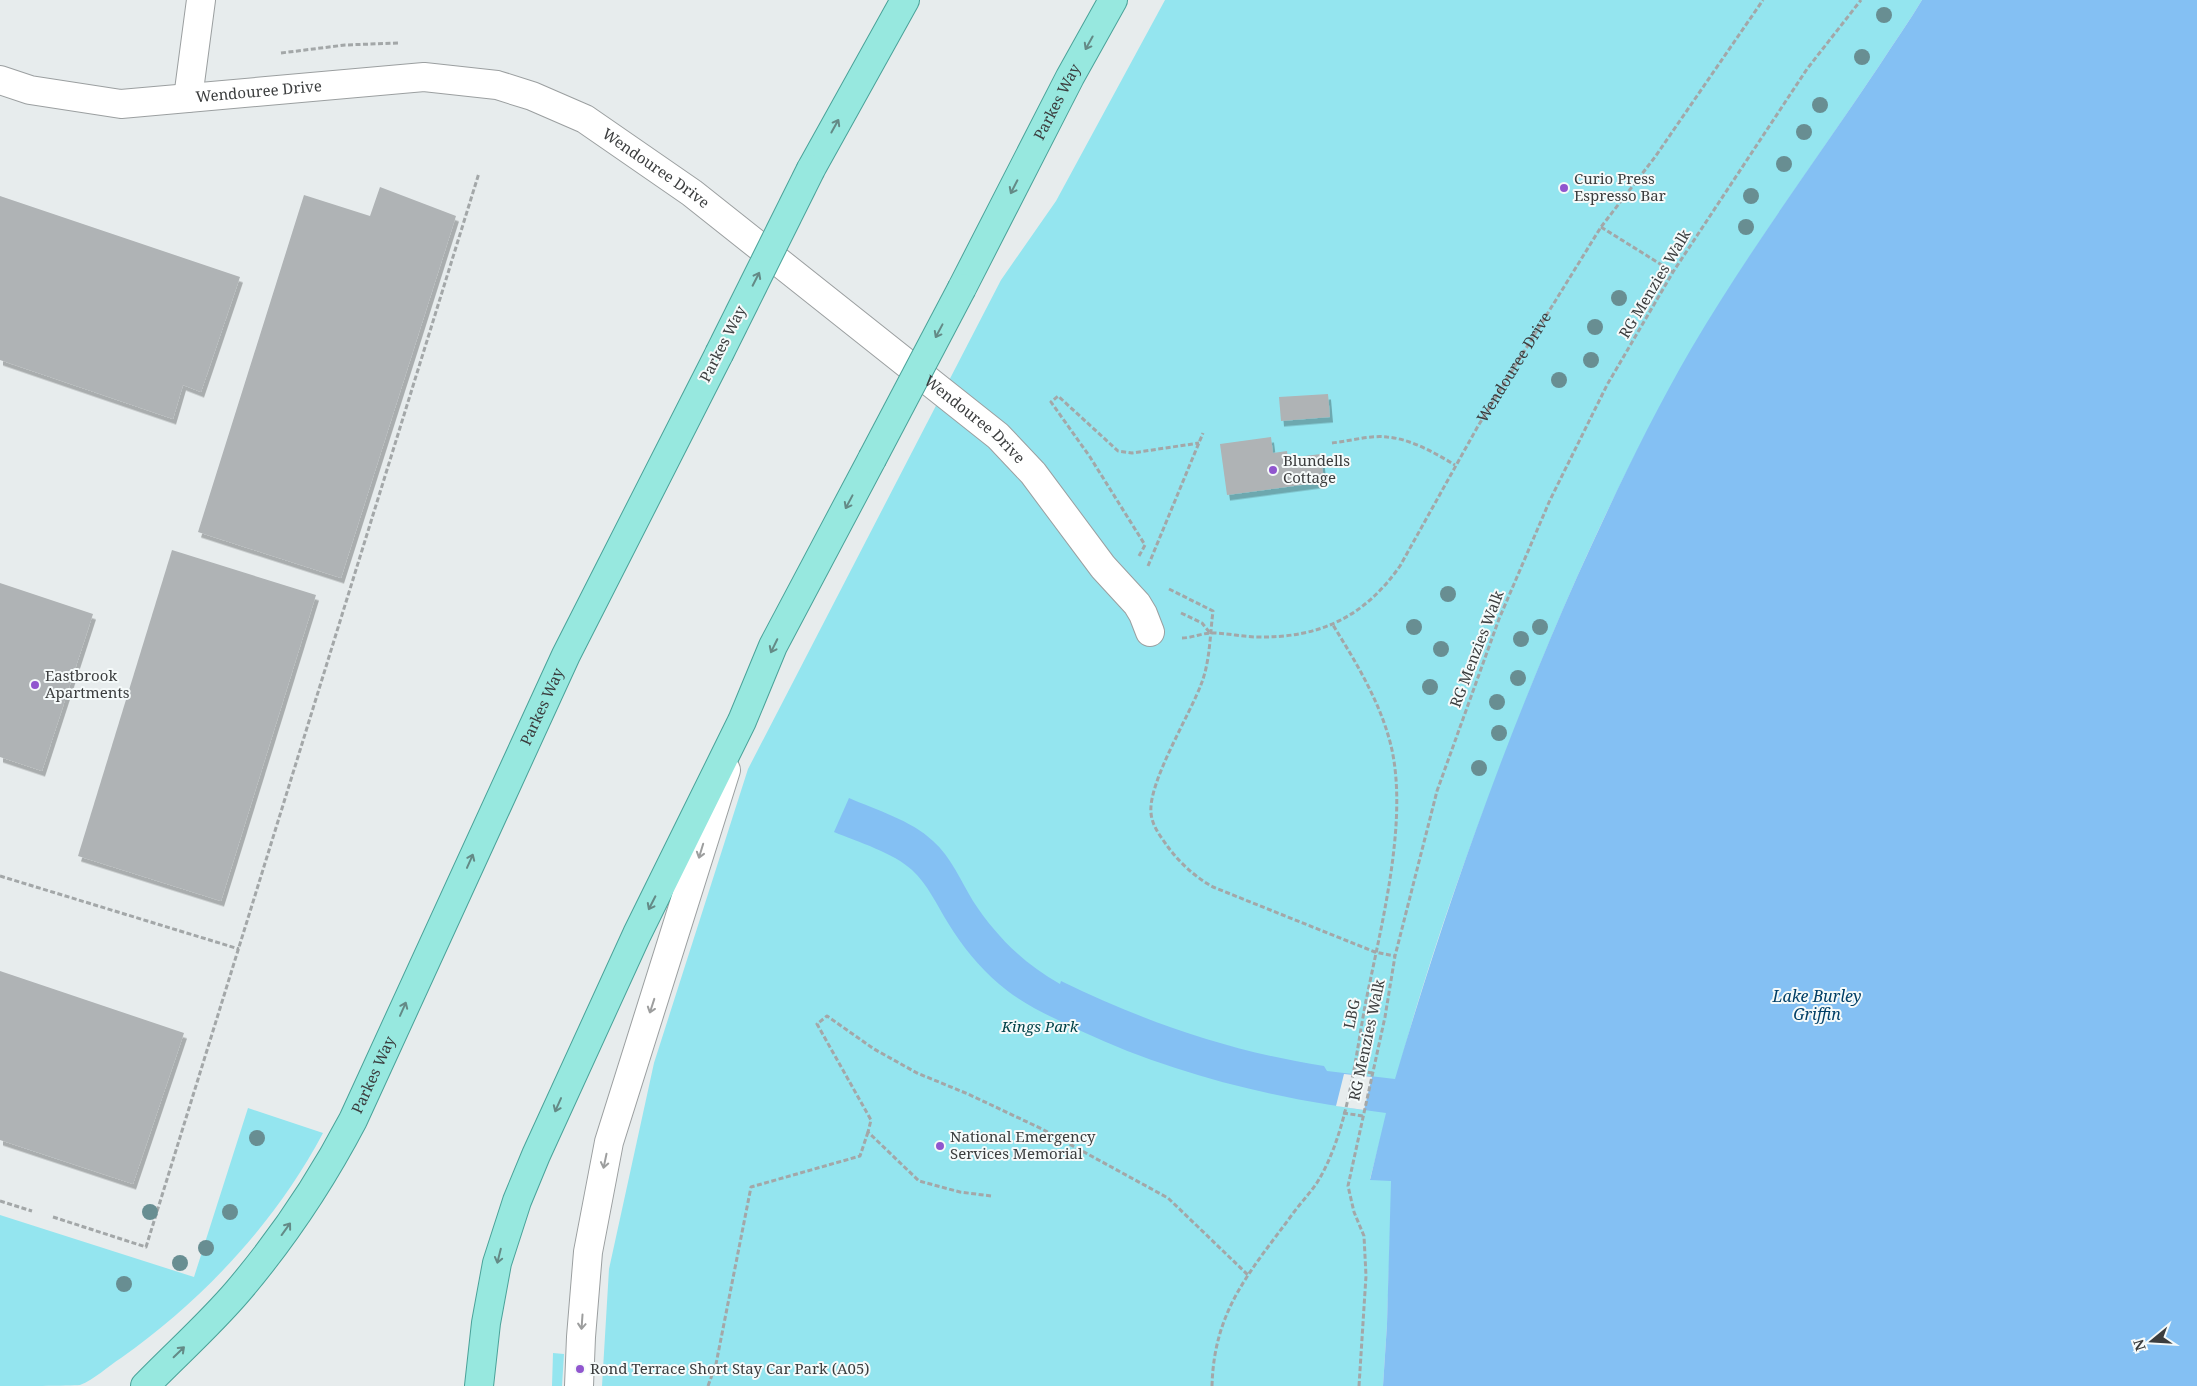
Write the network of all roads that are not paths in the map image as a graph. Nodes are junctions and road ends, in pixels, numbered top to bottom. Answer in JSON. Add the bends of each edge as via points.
{"nodes":[{"id":1,"x":201,"y":0,"type":"edge"},
{"id":2,"x":905,"y":0,"type":"edge"},
{"id":3,"x":1113,"y":0,"type":"edge"},
{"id":4,"x":0,"y":80,"type":"edge"},
{"id":5,"x":188,"y":98,"type":"junction"},
{"id":6,"x":1150,"y":632,"type":"dead end"},
{"id":7,"x":742,"y":721,"type":"junction"},
{"id":8,"x":492,"y":1288,"type":"junction"},
{"id":9,"x":144,"y":1386,"type":"edge"},
{"id":10,"x":479,"y":1386,"type":"edge"},
{"id":11,"x":495,"y":1386,"type":"edge"},
{"id":12,"x":579,"y":1386,"type":"edge"}],
"edges":[{"from":1,"to":5,"type":"street"},
{"from":9,"to":2,"type":"main road","name":"Parkes Way","one_way":true,"bridge":true,"via":[[238,1291],[328,1167],[353,1120],[566,655],[812,169]]},
{"from":3,"to":7,"type":"main road","name":"Parkes Way","one_way":true,"bridge":true,"via":[[773,646]]},
{"from":4,"to":5,"type":"street","name":"Wendouree Drive","via":[[30,90],[121,104]]},
{"from":5,"to":6,"type":"street","name":"Wendouree Drive","via":[[424,77],[498,85],[585,119],[692,193],[998,436],[1033,473],[1103,567],[1137,604]]},
{"from":7,"to":8,"type":"main road","name":"Parkes Way","one_way":true,"via":[[637,934],[536,1156],[504,1238]]},
{"from":7,"to":12,"type":"street","one_way":true,"via":[[609,1142],[588,1252]]},
{"from":8,"to":10,"type":"main road","name":"Parkes Way"},
{"from":8,"to":11,"type":"main road","name":"Parkes Way"}]}
